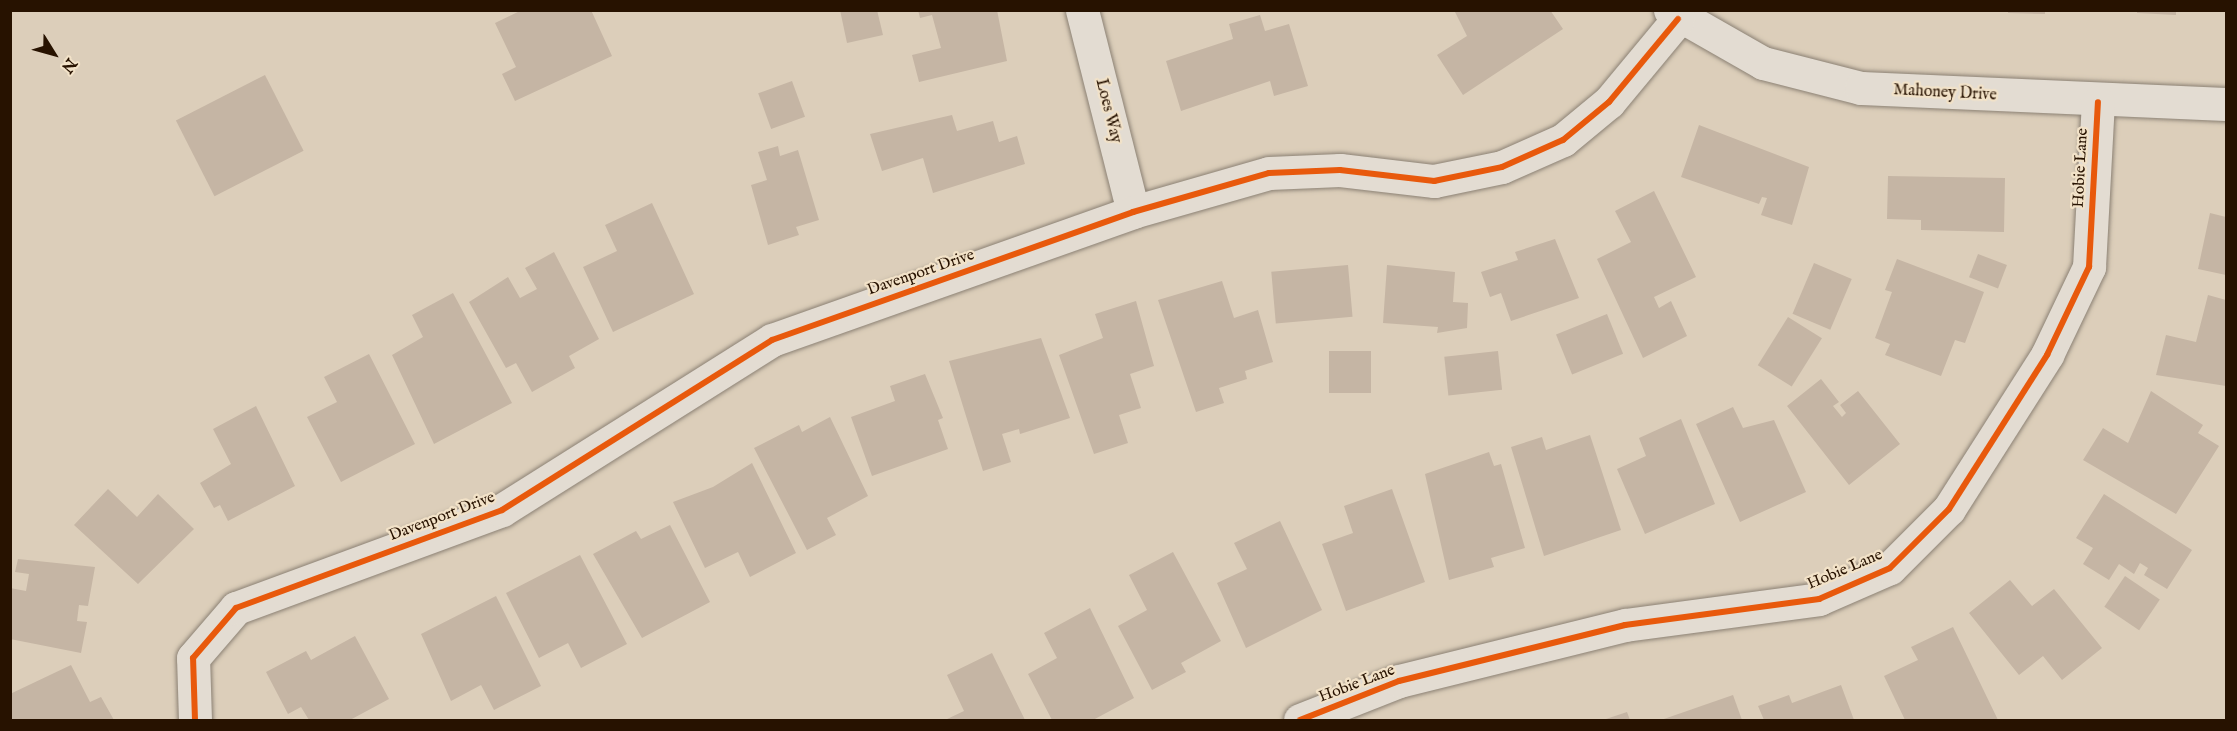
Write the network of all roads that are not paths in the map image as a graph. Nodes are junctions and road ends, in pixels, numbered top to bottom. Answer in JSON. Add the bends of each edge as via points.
{"nodes":[{"id":1,"x":1082,"y":10,"type":"edge"},
{"id":2,"x":1674,"y":15,"type":"edge"},
{"id":3,"x":2098,"y":102,"type":"junction"},
{"id":4,"x":2226,"y":104,"type":"edge"},
{"id":5,"x":1133,"y":212,"type":"junction"},
{"id":6,"x":195,"y":720,"type":"edge"},
{"id":7,"x":1300,"y":720,"type":"edge"}],
"edges":[{"from":1,"to":5,"type":"street","name":"Loes Way"},
{"from":2,"to":3,"type":"street","name":"Mahoney Drive","via":[[1762,63],[1861,88]]},
{"from":2,"to":5,"type":"street","name":"Davenport Drive","via":[[1610,102],[1563,140],[1502,166],[1434,181],[1340,170],[1269,173]]},
{"from":3,"to":4,"type":"street","name":"Mahoney Drive"},
{"from":3,"to":7,"type":"street","name":"Hobie Lane","via":[[2089,267],[2047,355],[1949,509],[1890,568],[1819,599],[1625,625],[1399,681]]},
{"from":5,"to":6,"type":"street","name":"Davenport Drive","via":[[772,339],[502,510],[236,608],[193,657]]}]}
